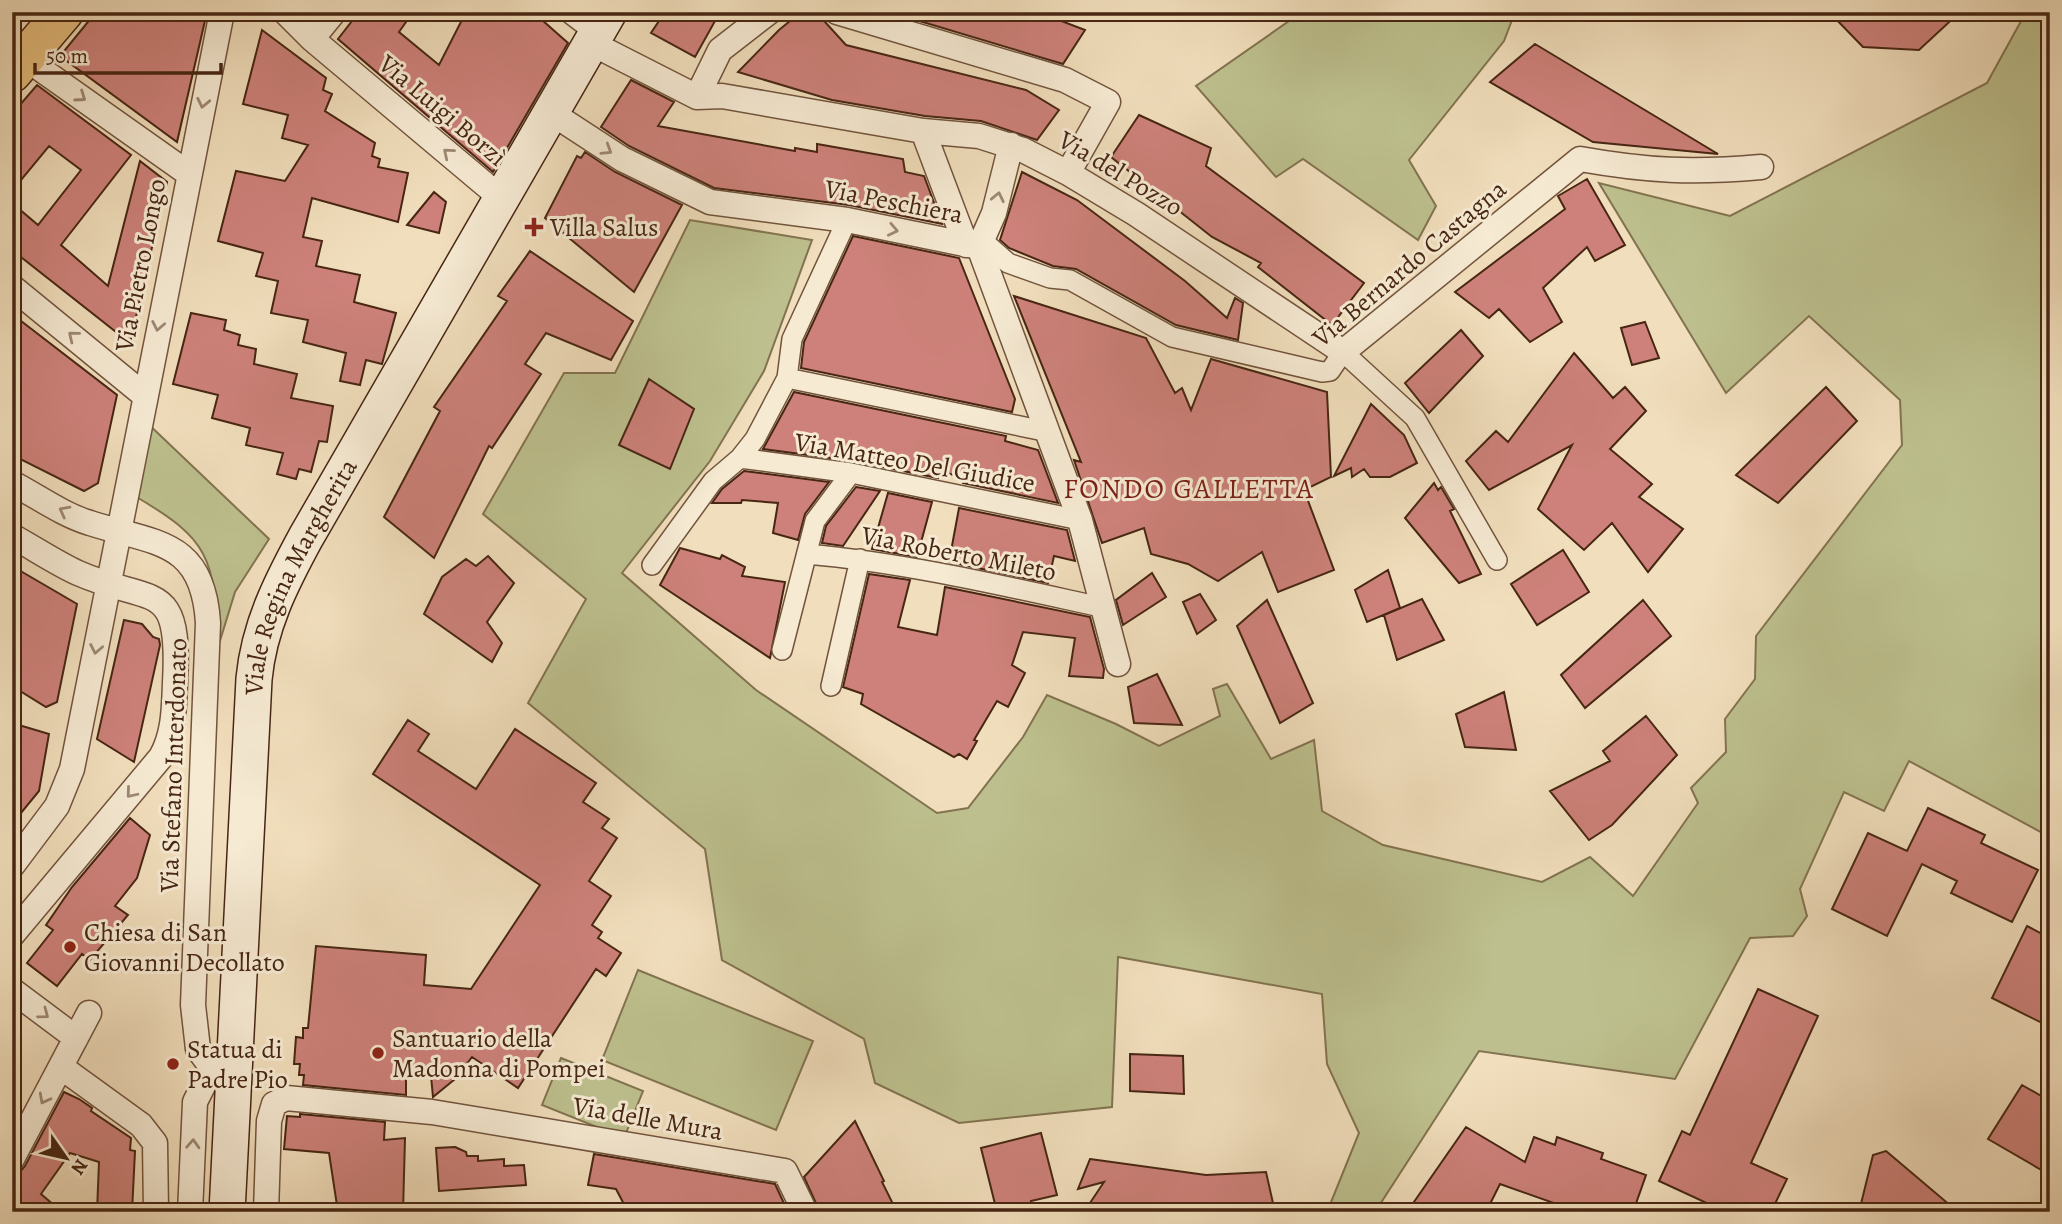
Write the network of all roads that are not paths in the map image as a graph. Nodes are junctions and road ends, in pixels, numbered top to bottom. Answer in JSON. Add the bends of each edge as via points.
{"nodes":[{"id":1,"x":64,"y":12,"type":"edge"},
{"id":2,"x":222,"y":12,"type":"edge"},
{"id":3,"x":285,"y":12,"type":"edge"},
{"id":4,"x":334,"y":12,"type":"edge"},
{"id":5,"x":769,"y":12,"type":"edge"},
{"id":6,"x":837,"y":12,"type":"edge"},
{"id":7,"x":592,"y":25,"type":"edge"},
{"id":8,"x":312,"y":39,"type":"junction"},
{"id":9,"x":19,"y":65,"type":"edge"},
{"id":10,"x":697,"y":97,"type":"junction"},
{"id":11,"x":550,"y":113,"type":"junction"},
{"id":12,"x":923,"y":131,"type":"junction"},
{"id":13,"x":1011,"y":145,"type":"junction"},
{"id":14,"x":1761,"y":167,"type":"dead end"},
{"id":15,"x":1068,"y":173,"type":"junction"},
{"id":16,"x":189,"y":174,"type":"junction"},
{"id":17,"x":500,"y":197,"type":"junction"},
{"id":18,"x":848,"y":220,"type":"junction"},
{"id":19,"x":976,"y":245,"type":"junction"},
{"id":20,"x":12,"y":286,"type":"edge"},
{"id":21,"x":1343,"y":352,"type":"junction"},
{"id":22,"x":787,"y":379,"type":"junction"},
{"id":23,"x":144,"y":395,"type":"junction"},
{"id":24,"x":1049,"y":432,"type":"junction"},
{"id":25,"x":740,"y":458,"type":"junction"},
{"id":26,"x":851,"y":473,"type":"junction"},
{"id":27,"x":12,"y":483,"type":"edge"},
{"id":28,"x":1080,"y":520,"type":"junction"},
{"id":29,"x":118,"y":530,"type":"junction"},
{"id":30,"x":12,"y":536,"type":"edge"},
{"id":31,"x":807,"y":554,"type":"junction"},
{"id":32,"x":860,"y":559,"type":"junction"},
{"id":33,"x":1497,"y":560,"type":"dead end"},
{"id":34,"x":652,"y":565,"type":"dead end"},
{"id":35,"x":108,"y":582,"type":"junction"},
{"id":36,"x":1101,"y":607,"type":"junction"},
{"id":37,"x":782,"y":650,"type":"dead end"},
{"id":38,"x":1118,"y":664,"type":"dead end"},
{"id":39,"x":831,"y":686,"type":"dead end"},
{"id":40,"x":12,"y":866,"type":"edge"},
{"id":41,"x":12,"y":935,"type":"edge"},
{"id":42,"x":12,"y":990,"type":"edge"},
{"id":43,"x":89,"y":1013,"type":"dead end"},
{"id":44,"x":76,"y":1038,"type":"junction"},
{"id":45,"x":61,"y":1067,"type":"junction"},
{"id":46,"x":223,"y":1070,"type":"junction"},
{"id":47,"x":12,"y":1159,"type":"edge"},
{"id":48,"x":156,"y":1212,"type":"edge"},
{"id":49,"x":190,"y":1212,"type":"edge"},
{"id":50,"x":228,"y":1212,"type":"edge"},
{"id":51,"x":266,"y":1212,"type":"edge"},
{"id":52,"x":805,"y":1212,"type":"edge"}],
"edges":[{"from":1,"to":9,"type":"main road"},
{"from":2,"to":16,"type":"street","name":"Via Pietro Longo","one_way":true},
{"from":3,"to":8,"type":"street","name":"Via Luigi Borzì"},
{"from":4,"to":8,"type":"street"},
{"from":5,"to":10,"type":"street","via":[[720,50]]},
{"from":6,"to":15,"type":"street","via":[[1065,80],[1108,102]]},
{"from":7,"to":10,"type":"street","name":"Via del Pozzo"},
{"from":7,"to":11,"type":"main road","name":"Viale Regina Margherita"},
{"from":17,"to":8,"type":"street","name":"Via Luigi Borzì","one_way":true},
{"from":9,"to":16,"type":"street","one_way":true},
{"from":10,"to":12,"type":"street","name":"Via del Pozzo","via":[[722,96]]},
{"from":11,"to":17,"type":"main road","name":"Viale Regina Margherita"},
{"from":11,"to":18,"type":"street","name":"Via Peschiera","one_way":true,"via":[[622,159],[710,202]]},
{"from":12,"to":13,"type":"street","name":"Via del Pozzo","via":[[979,136]]},
{"from":12,"to":19,"type":"street"},
{"from":13,"to":15,"type":"street","name":"Via del Pozzo"},
{"from":19,"to":13,"type":"street","one_way":true,"via":[[994,213]]},
{"from":14,"to":21,"type":"street","name":"Via Bernardo Castagna","via":[[1699,173],[1580,159]]},
{"from":15,"to":21,"type":"street","name":"Via del Pozzo"},
{"from":16,"to":23,"type":"street","name":"Via Pietro Longo","one_way":true},
{"from":17,"to":46,"type":"main road","name":"Viale Regina Margherita","via":[[300,548],[262,630]]},
{"from":18,"to":19,"type":"street","name":"Via Peschiera","one_way":true},
{"from":18,"to":22,"type":"street","via":[[792,339]]},
{"from":19,"to":21,"type":"street","name":"Via Bernardo Castagna","via":[[1008,263],[1070,280],[1172,337],[1322,372],[1330,372]]},
{"from":19,"to":24,"type":"street","name":"Via Peschiera"},
{"from":23,"to":20,"type":"street","one_way":true},
{"from":21,"to":33,"type":"street","name":"Via del Pozzo","via":[[1415,418]]},
{"from":22,"to":24,"type":"street"},
{"from":22,"to":25,"type":"street"},
{"from":23,"to":29,"type":"street","name":"Via Pietro Longo"},
{"from":24,"to":28,"type":"street","name":"Via Peschiera"},
{"from":25,"to":26,"type":"street","name":"Via Matteo Del Giudice"},
{"from":25,"to":34,"type":"street","via":[[713,481]]},
{"from":26,"to":28,"type":"street","name":"Via Matteo Del Giudice"},
{"from":26,"to":31,"type":"street","via":[[815,521]]},
{"from":29,"to":27,"type":"street","name":"Via Stefano Interdonato","one_way":true,"via":[[87,523]]},
{"from":28,"to":36,"type":"street","name":"Via Peschiera"},
{"from":29,"to":35,"type":"street","name":"Via Pietro Longo"},
{"from":29,"to":46,"type":"street","name":"Via Stefano Interdonato","via":[[153,539],[185,559],[198,574],[207,603],[193,1005],[198,1049]]},
{"from":30,"to":35,"type":"street","via":[[79,573]]},
{"from":31,"to":32,"type":"street","name":"Via Roberto Mileto"},
{"from":31,"to":37,"type":"street"},
{"from":32,"to":36,"type":"street","name":"Via Roberto Mileto"},
{"from":32,"to":39,"type":"street"},
{"from":35,"to":40,"type":"street","name":"Via Pietro Longo","one_way":true,"via":[[65,790],[48,821]]},
{"from":35,"to":41,"type":"street","one_way":true,"via":[[150,595],[170,614],[176,662],[171,734],[161,757]]},
{"from":36,"to":38,"type":"street","name":"Via Peschiera"},
{"from":42,"to":44,"type":"street","one_way":true},
{"from":43,"to":44,"type":"street"},
{"from":44,"to":45,"type":"street"},
{"from":45,"to":47,"type":"street","one_way":true},
{"from":45,"to":48,"type":"street","via":[[141,1125],[155,1143]]},
{"from":49,"to":46,"type":"street","one_way":true,"via":[[195,1101]]},
{"from":46,"to":50,"type":"main road","name":"Viale Regina Margherita"},
{"from":51,"to":52,"type":"street","name":"Via delle Mura","via":[[270,1112],[286,1098],[432,1112],[785,1171]]}]}
